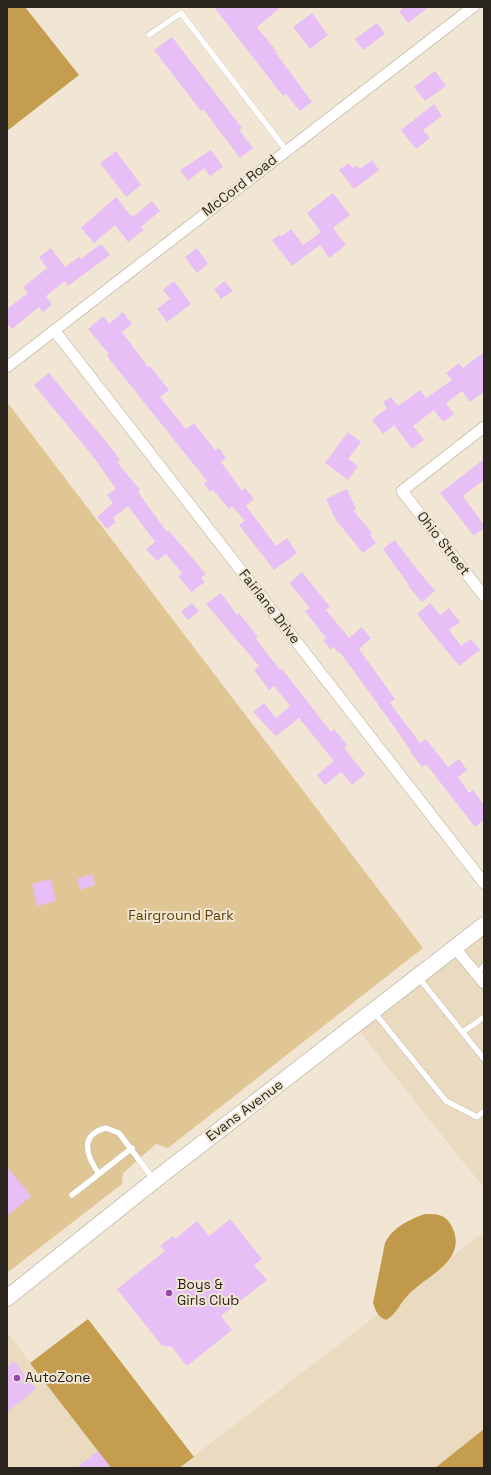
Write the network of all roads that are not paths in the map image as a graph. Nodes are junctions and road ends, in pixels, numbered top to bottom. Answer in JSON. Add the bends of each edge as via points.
{"nodes":[{"id":1,"x":473,"y":7,"type":"edge"},
{"id":2,"x":149,"y":35,"type":"dead end"},
{"id":3,"x":286,"y":150,"type":"junction"},
{"id":4,"x":54,"y":330,"type":"junction"},
{"id":5,"x":7,"y":366,"type":"edge"},
{"id":6,"x":484,"y":427,"type":"edge"},
{"id":7,"x":484,"y":596,"type":"edge"},
{"id":8,"x":484,"y":883,"type":"edge"},
{"id":9,"x":484,"y":925,"type":"edge"},
{"id":10,"x":455,"y":948,"type":"junction"},
{"id":11,"x":480,"y":970,"type":"edge"},
{"id":12,"x":419,"y":977,"type":"junction"},
{"id":13,"x":484,"y":983,"type":"edge"},
{"id":14,"x":374,"y":1012,"type":"junction"},
{"id":15,"x":484,"y":1017,"type":"edge"},
{"id":16,"x":463,"y":1032,"type":"junction"},
{"id":17,"x":484,"y":1059,"type":"edge"},
{"id":18,"x":484,"y":1111,"type":"edge"},
{"id":19,"x":132,"y":1148,"type":"junction"},
{"id":20,"x":99,"y":1174,"type":"junction"},
{"id":21,"x":155,"y":1180,"type":"junction"},
{"id":22,"x":72,"y":1195,"type":"dead end"},
{"id":23,"x":7,"y":1298,"type":"edge"}],
"edges":[{"from":1,"to":3,"type":"street","name":"McCord Road"},
{"from":2,"to":3,"type":"lane","via":[[181,13]]},
{"from":3,"to":4,"type":"street","name":"McCord Road"},
{"from":4,"to":5,"type":"street","name":"McCord Road"},
{"from":4,"to":8,"type":"street","name":"Fairlane Drive"},
{"from":6,"to":7,"type":"street","name":"Ohio Street","via":[[402,491]]},
{"from":9,"to":10,"type":"street","name":"Evans Avenue"},
{"from":10,"to":11,"type":"street"},
{"from":10,"to":12,"type":"street","name":"Evans Avenue"},
{"from":11,"to":13,"type":"street"},
{"from":12,"to":14,"type":"street","name":"Evans Avenue"},
{"from":12,"to":16,"type":"lane"},
{"from":14,"to":18,"type":"lane","via":[[446,1102],[477,1117]]},
{"from":14,"to":21,"type":"street","name":"Evans Avenue"},
{"from":15,"to":16,"type":"lane"},
{"from":16,"to":17,"type":"lane"},
{"from":19,"to":20,"type":"lane"},
{"from":19,"to":20,"type":"lane","via":[[112,1129],[106,1128],[94,1134],[89,1139],[88,1155]]},
{"from":19,"to":21,"type":"lane"},
{"from":20,"to":22,"type":"lane"},
{"from":21,"to":23,"type":"street","name":"Evans Avenue"}]}
